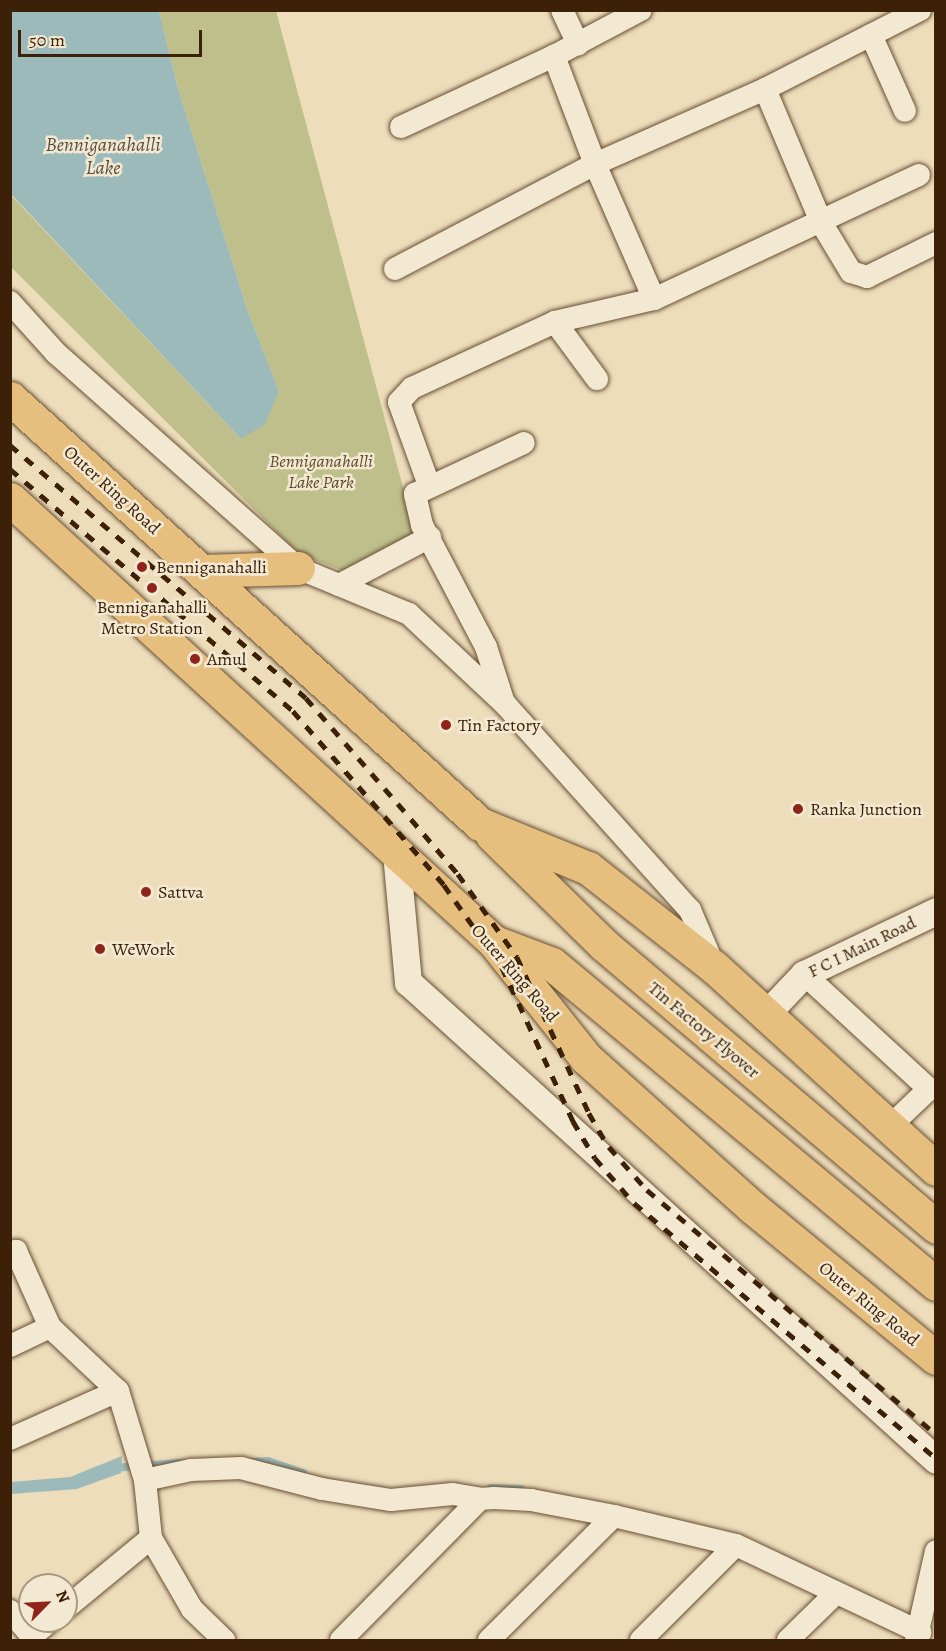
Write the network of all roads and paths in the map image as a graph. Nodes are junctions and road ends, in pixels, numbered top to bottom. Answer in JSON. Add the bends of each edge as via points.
{"nodes":[{"id":1,"x":562,"y":10,"type":"edge"},
{"id":2,"x":641,"y":10,"type":"edge"},
{"id":3,"x":920,"y":10,"type":"edge"},
{"id":4,"x":871,"y":35,"type":"junction"},
{"id":5,"x":578,"y":44,"type":"junction"},
{"id":6,"x":554,"y":56,"type":"junction"},
{"id":7,"x":765,"y":89,"type":"junction"},
{"id":8,"x":905,"y":111,"type":"dead end"},
{"id":9,"x":401,"y":127,"type":"dead end"},
{"id":10,"x":595,"y":164,"type":"junction"},
{"id":11,"x":919,"y":175,"type":"dead end"},
{"id":12,"x":822,"y":224,"type":"junction"},
{"id":13,"x":936,"y":243,"type":"edge"},
{"id":14,"x":395,"y":269,"type":"dead end"},
{"id":15,"x":654,"y":299,"type":"junction"},
{"id":16,"x":10,"y":302,"type":"edge"},
{"id":17,"x":555,"y":322,"type":"junction"},
{"id":18,"x":597,"y":379,"type":"dead end"},
{"id":19,"x":10,"y":398,"type":"edge"},
{"id":20,"x":524,"y":443,"type":"dead end"},
{"id":21,"x":429,"y":485,"type":"junction"},
{"id":22,"x":10,"y":499,"type":"edge"},
{"id":23,"x":430,"y":537,"type":"junction"},
{"id":24,"x":298,"y":568,"type":"junction"},
{"id":25,"x":201,"y":571,"type":"junction"},
{"id":26,"x":339,"y":585,"type":"junction"},
{"id":27,"x":505,"y":704,"type":"junction"},
{"id":28,"x":480,"y":824,"type":"junction"},
{"id":29,"x":396,"y":853,"type":"junction"},
{"id":30,"x":936,"y":911,"type":"edge"},
{"id":31,"x":494,"y":942,"type":"junction"},
{"id":32,"x":714,"y":967,"type":"junction"},
{"id":33,"x":804,"y":974,"type":"junction"},
{"id":34,"x":767,"y":1013,"type":"junction"},
{"id":35,"x":932,"y":1086,"type":"edge"},
{"id":36,"x":888,"y":1128,"type":"junction"},
{"id":37,"x":936,"y":1168,"type":"edge"},
{"id":38,"x":936,"y":1227,"type":"edge"},
{"id":39,"x":10,"y":1254,"type":"edge"},
{"id":40,"x":936,"y":1284,"type":"edge"},
{"id":41,"x":50,"y":1327,"type":"junction"},
{"id":42,"x":10,"y":1346,"type":"edge"},
{"id":43,"x":936,"y":1358,"type":"edge"},
{"id":44,"x":118,"y":1391,"type":"junction"},
{"id":45,"x":10,"y":1439,"type":"edge"},
{"id":46,"x":936,"y":1460,"type":"edge"},
{"id":47,"x":145,"y":1478,"type":"junction"},
{"id":48,"x":480,"y":1499,"type":"junction"},
{"id":49,"x":614,"y":1516,"type":"junction"},
{"id":50,"x":151,"y":1538,"type":"junction"},
{"id":51,"x":736,"y":1545,"type":"junction"},
{"id":52,"x":936,"y":1551,"type":"edge"},
{"id":53,"x":835,"y":1594,"type":"junction"},
{"id":54,"x":930,"y":1596,"type":"edge"},
{"id":55,"x":78,"y":1598,"type":"edge"},
{"id":56,"x":10,"y":1611,"type":"edge"},
{"id":57,"x":918,"y":1636,"type":"edge"},
{"id":58,"x":33,"y":1639,"type":"edge"},
{"id":59,"x":224,"y":1641,"type":"edge"},
{"id":60,"x":341,"y":1641,"type":"edge"},
{"id":61,"x":489,"y":1641,"type":"edge"},
{"id":62,"x":641,"y":1641,"type":"edge"},
{"id":63,"x":788,"y":1641,"type":"edge"}],
"edges":[{"from":1,"to":5,"type":"street"},
{"from":2,"to":5,"type":"street"},
{"from":3,"to":4,"type":"street"},
{"from":4,"to":7,"type":"street"},
{"from":4,"to":8,"type":"street"},
{"from":5,"to":6,"type":"street"},
{"from":6,"to":9,"type":"street"},
{"from":6,"to":10,"type":"street"},
{"from":7,"to":10,"type":"street"},
{"from":7,"to":12,"type":"street"},
{"from":10,"to":14,"type":"street"},
{"from":10,"to":15,"type":"street"},
{"from":11,"to":12,"type":"street"},
{"from":12,"to":13,"type":"street","via":[[851,272],[867,277]]},
{"from":12,"to":15,"type":"street"},
{"from":15,"to":17,"type":"street"},
{"from":16,"to":24,"type":"street","via":[[56,353]]},
{"from":17,"to":18,"type":"street"},
{"from":17,"to":21,"type":"street","via":[[440,373],[412,388],[399,402]]},
{"from":19,"to":25,"type":"highway","name":"Outer Ring Road"},
{"from":20,"to":21,"type":"street"},
{"from":21,"to":23,"type":"street","via":[[415,494],[420,519]]},
{"from":22,"to":29,"type":"highway","name":"Outer Ring Road"},
{"from":23,"to":26,"type":"street"},
{"from":23,"to":27,"type":"street","via":[[486,647]]},
{"from":24,"to":25,"type":"highway"},
{"from":24,"to":26,"type":"street"},
{"from":25,"to":28,"type":"highway","name":"Outer Ring Road"},
{"from":26,"to":27,"type":"street","via":[[409,614]]},
{"from":27,"to":32,"type":"street","via":[[690,910]]},
{"from":28,"to":32,"type":"highway","name":"Outer Ring Road","via":[[588,868]]},
{"from":28,"to":38,"type":"highway","name":"Tin Factory Flyover","via":[[604,945]]},
{"from":29,"to":31,"type":"highway","name":"Outer Ring Road"},
{"from":29,"to":46,"type":"street","via":[[408,982]]},
{"from":30,"to":33,"type":"street","name":"F C I Main Road"},
{"from":31,"to":40,"type":"highway","via":[[552,964]]},
{"from":31,"to":43,"type":"highway","name":"Outer Ring Road","via":[[586,1058],[752,1207]]},
{"from":32,"to":34,"type":"highway","name":"Outer Ring Road"},
{"from":33,"to":34,"type":"street","name":"F C I Main Road"},
{"from":33,"to":35,"type":"street"},
{"from":34,"to":36,"type":"highway","name":"Outer Ring Road"},
{"from":35,"to":36,"type":"street"},
{"from":36,"to":37,"type":"highway","name":"Outer Ring Road"},
{"from":39,"to":41,"type":"street","via":[[16,1251]]},
{"from":41,"to":42,"type":"street"},
{"from":41,"to":44,"type":"street"},
{"from":44,"to":45,"type":"street"},
{"from":44,"to":47,"type":"street"},
{"from":47,"to":48,"type":"street","via":[[191,1470],[241,1468],[322,1489],[392,1500],[453,1494]]},
{"from":47,"to":50,"type":"street"},
{"from":48,"to":49,"type":"street","via":[[531,1500]]},
{"from":48,"to":60,"type":"street"},
{"from":49,"to":51,"type":"street"},
{"from":49,"to":61,"type":"street"},
{"from":50,"to":55,"type":"street"},
{"from":50,"to":59,"type":"street","via":[[192,1609]]},
{"from":51,"to":53,"type":"street"},
{"from":51,"to":62,"type":"street"},
{"from":52,"to":54,"type":"street"},
{"from":53,"to":57,"type":"street"},
{"from":53,"to":63,"type":"street"},
{"from":54,"to":57,"type":"street"},
{"from":56,"to":58,"type":"street"}]}
